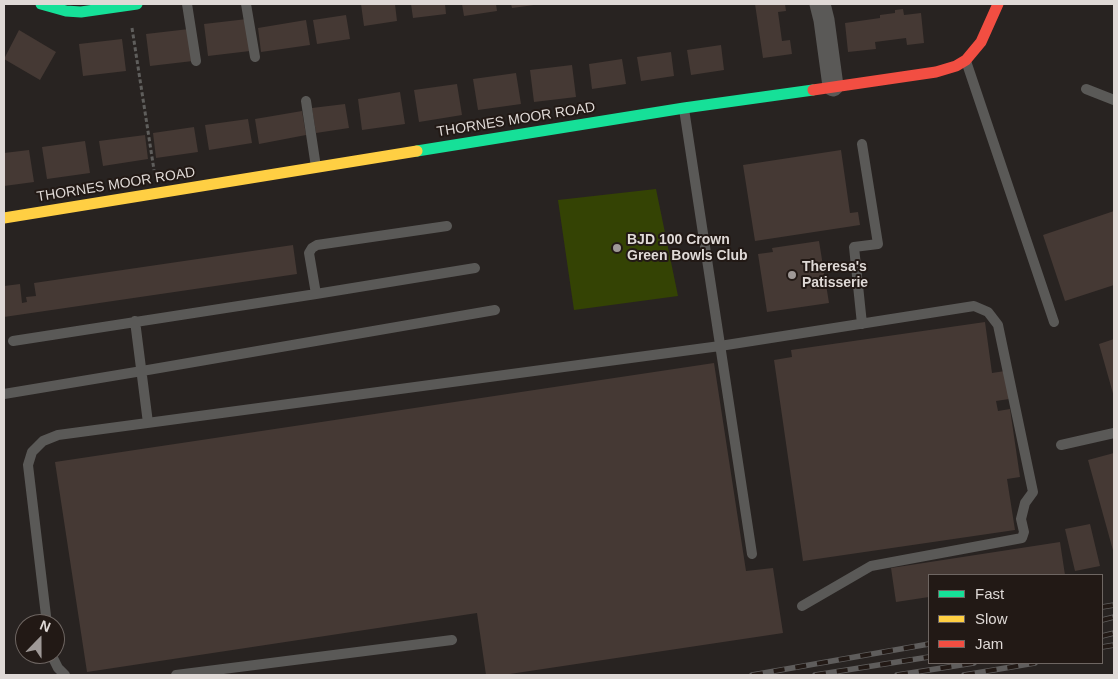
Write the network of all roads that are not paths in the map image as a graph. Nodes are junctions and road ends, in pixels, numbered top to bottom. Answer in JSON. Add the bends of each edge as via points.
{"nodes":[{"id":1,"x":41,"y":4,"type":"edge"},
{"id":2,"x":132,"y":4,"type":"edge"},
{"id":3,"x":187,"y":4,"type":"edge"},
{"id":4,"x":246,"y":4,"type":"edge"},
{"id":5,"x":820,"y":4,"type":"edge"},
{"id":6,"x":998,"y":4,"type":"edge"},
{"id":7,"x":255,"y":57,"type":"dead end"},
{"id":8,"x":966,"y":60,"type":"junction"},
{"id":9,"x":196,"y":61,"type":"dead end"},
{"id":10,"x":834,"y":86,"type":"junction"},
{"id":11,"x":1086,"y":89,"type":"dead end"},
{"id":12,"x":1114,"y":100,"type":"edge"},
{"id":13,"x":306,"y":101,"type":"dead end"},
{"id":14,"x":684,"y":108,"type":"junction"},
{"id":15,"x":862,"y":144,"type":"dead end"},
{"id":16,"x":316,"y":168,"type":"junction"},
{"id":17,"x":4,"y":218,"type":"edge"},
{"id":18,"x":447,"y":226,"type":"dead end"},
{"id":19,"x":476,"y":268,"type":"dead end"},
{"id":20,"x":316,"y":294,"type":"junction"},
{"id":21,"x":495,"y":310,"type":"dead end"},
{"id":22,"x":135,"y":321,"type":"junction"},
{"id":23,"x":1054,"y":322,"type":"dead end"},
{"id":24,"x":862,"y":324,"type":"junction"},
{"id":25,"x":14,"y":341,"type":"dead end"},
{"id":26,"x":720,"y":346,"type":"junction"},
{"id":27,"x":142,"y":372,"type":"junction"},
{"id":28,"x":4,"y":394,"type":"edge"},
{"id":29,"x":148,"y":423,"type":"junction"},
{"id":30,"x":1114,"y":433,"type":"edge"},
{"id":31,"x":1061,"y":445,"type":"dead end"},
{"id":32,"x":752,"y":554,"type":"dead end"},
{"id":33,"x":802,"y":606,"type":"dead end"},
{"id":34,"x":46,"y":614,"type":"edge"},
{"id":35,"x":452,"y":640,"type":"dead end"},
{"id":36,"x":56,"y":664,"type":"edge"},
{"id":37,"x":65,"y":675,"type":"edge"},
{"id":38,"x":176,"y":675,"type":"edge"}],
"edges":[{"from":1,"to":2,"type":"street","via":[[81,12]]},
{"from":3,"to":9,"type":"lane"},
{"from":4,"to":7,"type":"lane"},
{"from":5,"to":10,"type":"street"},
{"from":6,"to":8,"type":"street","name":"THORNES MOOR ROAD","via":[[981,42]]},
{"from":8,"to":10,"type":"street","name":"THORNES MOOR ROAD","via":[[936,72]]},
{"from":8,"to":23,"type":"lane"},
{"from":10,"to":14,"type":"street","name":"THORNES MOOR ROAD"},
{"from":11,"to":12,"type":"lane"},
{"from":13,"to":16,"type":"lane"},
{"from":14,"to":16,"type":"street","name":"THORNES MOOR ROAD"},
{"from":14,"to":26,"type":"lane"},
{"from":15,"to":24,"type":"lane","via":[[878,244],[854,247]]},
{"from":16,"to":17,"type":"street","name":"THORNES MOOR ROAD"},
{"from":18,"to":20,"type":"lane","via":[[317,245],[309,253]]},
{"from":19,"to":20,"type":"lane"},
{"from":20,"to":22,"type":"lane"},
{"from":21,"to":27,"type":"lane"},
{"from":22,"to":25,"type":"lane"},
{"from":22,"to":27,"type":"lane"},
{"from":24,"to":26,"type":"lane"},
{"from":24,"to":33,"type":"lane","via":[[974,306],[988,312],[998,326],[1033,492],[1025,503],[1021,519],[1022,538],[872,566]]},
{"from":26,"to":29,"type":"lane"},
{"from":26,"to":32,"type":"lane"},
{"from":27,"to":28,"type":"lane"},
{"from":27,"to":29,"type":"lane"},
{"from":29,"to":34,"type":"lane","via":[[58,435],[43,441],[32,452],[28,465]]},
{"from":30,"to":31,"type":"lane"},
{"from":35,"to":38,"type":"lane"},
{"from":36,"to":37,"type":"lane"}]}
